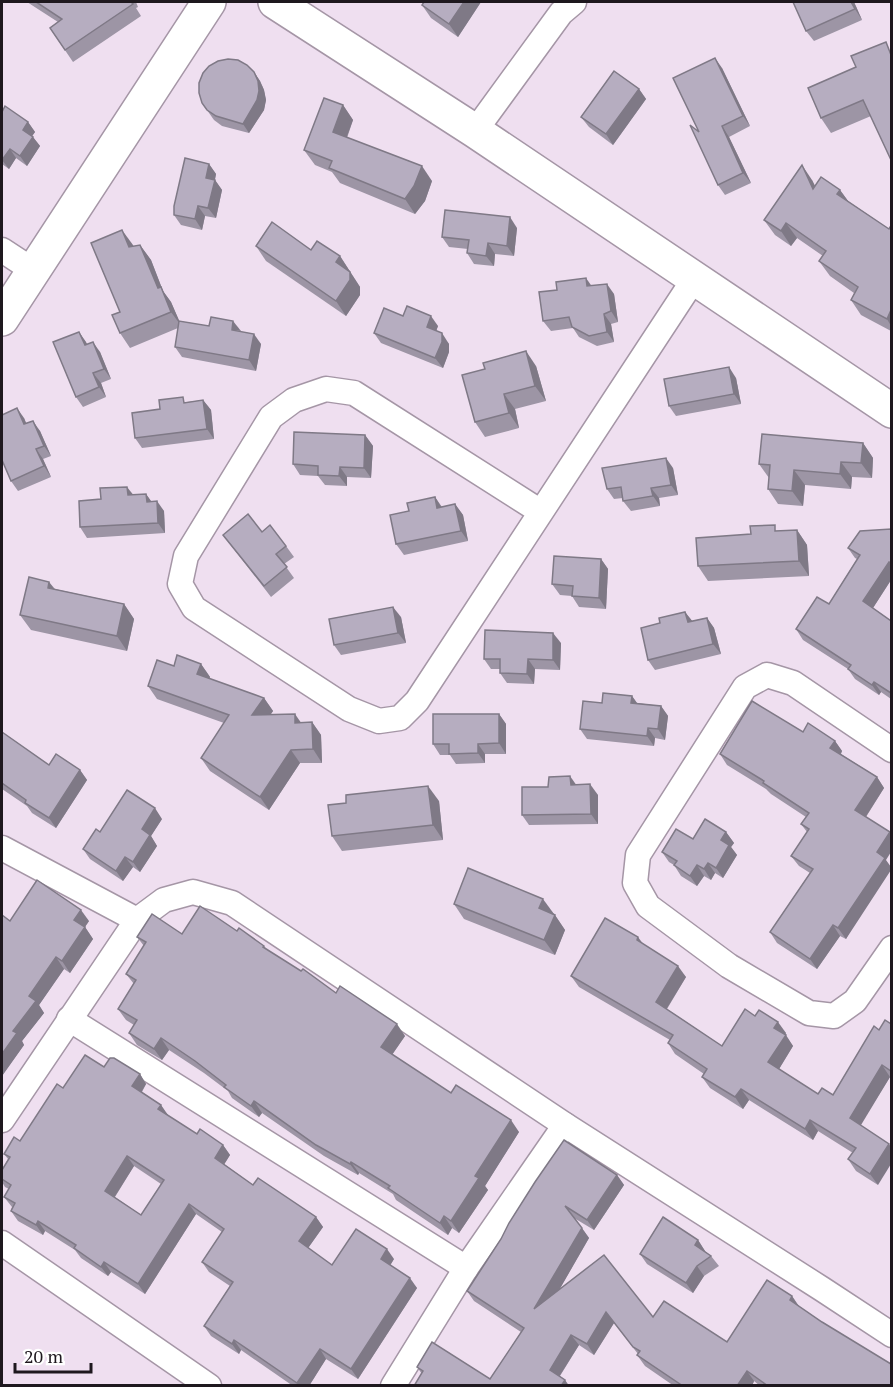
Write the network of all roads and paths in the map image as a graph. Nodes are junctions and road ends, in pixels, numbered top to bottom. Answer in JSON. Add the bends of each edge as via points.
{"nodes":[{"id":1,"x":209,"y":2,"type":"edge"},
{"id":2,"x":275,"y":2,"type":"edge"},
{"id":3,"x":574,"y":2,"type":"edge"},
{"id":4,"x":475,"y":131,"type":"junction"},
{"id":5,"x":2,"y":250,"type":"edge"},
{"id":6,"x":34,"y":271,"type":"junction"},
{"id":7,"x":694,"y":279,"type":"junction"},
{"id":8,"x":2,"y":320,"type":"edge"},
{"id":9,"x":891,"y":411,"type":"edge"},
{"id":10,"x":541,"y":512,"type":"junction"},
{"id":11,"x":891,"y":750,"type":"edge"},
{"id":12,"x":2,"y":848,"type":"edge"},
{"id":13,"x":136,"y":920,"type":"junction"},
{"id":14,"x":891,"y":948,"type":"edge"},
{"id":15,"x":69,"y":1019,"type":"junction"},
{"id":16,"x":2,"y":1120,"type":"edge"},
{"id":17,"x":565,"y":1125,"type":"junction"},
{"id":18,"x":2,"y":1243,"type":"edge"},
{"id":19,"x":466,"y":1268,"type":"junction"},
{"id":20,"x":891,"y":1335,"type":"edge"},
{"id":21,"x":209,"y":1386,"type":"edge"},
{"id":22,"x":393,"y":1386,"type":"edge"}],
"edges":[{"from":1,"to":6,"type":"street"},
{"from":2,"to":4,"type":"street"},
{"from":3,"to":4,"type":"street","via":[[561,14]]},
{"from":4,"to":7,"type":"street"},
{"from":5,"to":6,"type":"street"},
{"from":6,"to":8,"type":"street"},
{"from":7,"to":9,"type":"street"},
{"from":7,"to":10,"type":"street"},
{"from":10,"to":10,"type":"street","via":[[417,701],[400,718],[379,721],[349,709],[194,608],[180,584],[186,556],[271,417],[294,400],[326,389],[354,393]]},
{"from":11,"to":14,"type":"street","via":[[793,683],[767,675],[745,687],[638,855],[635,883],[648,906],[729,966],[808,1013],[834,1016],[855,1001]]},
{"from":12,"to":13,"type":"street"},
{"from":13,"to":15,"type":"street"},
{"from":13,"to":17,"type":"street","via":[[164,900],[193,892],[232,903]]},
{"from":15,"to":16,"type":"street"},
{"from":15,"to":19,"type":"street"},
{"from":17,"to":19,"type":"street"},
{"from":17,"to":20,"type":"street"},
{"from":18,"to":21,"type":"street"},
{"from":19,"to":22,"type":"street"}]}
